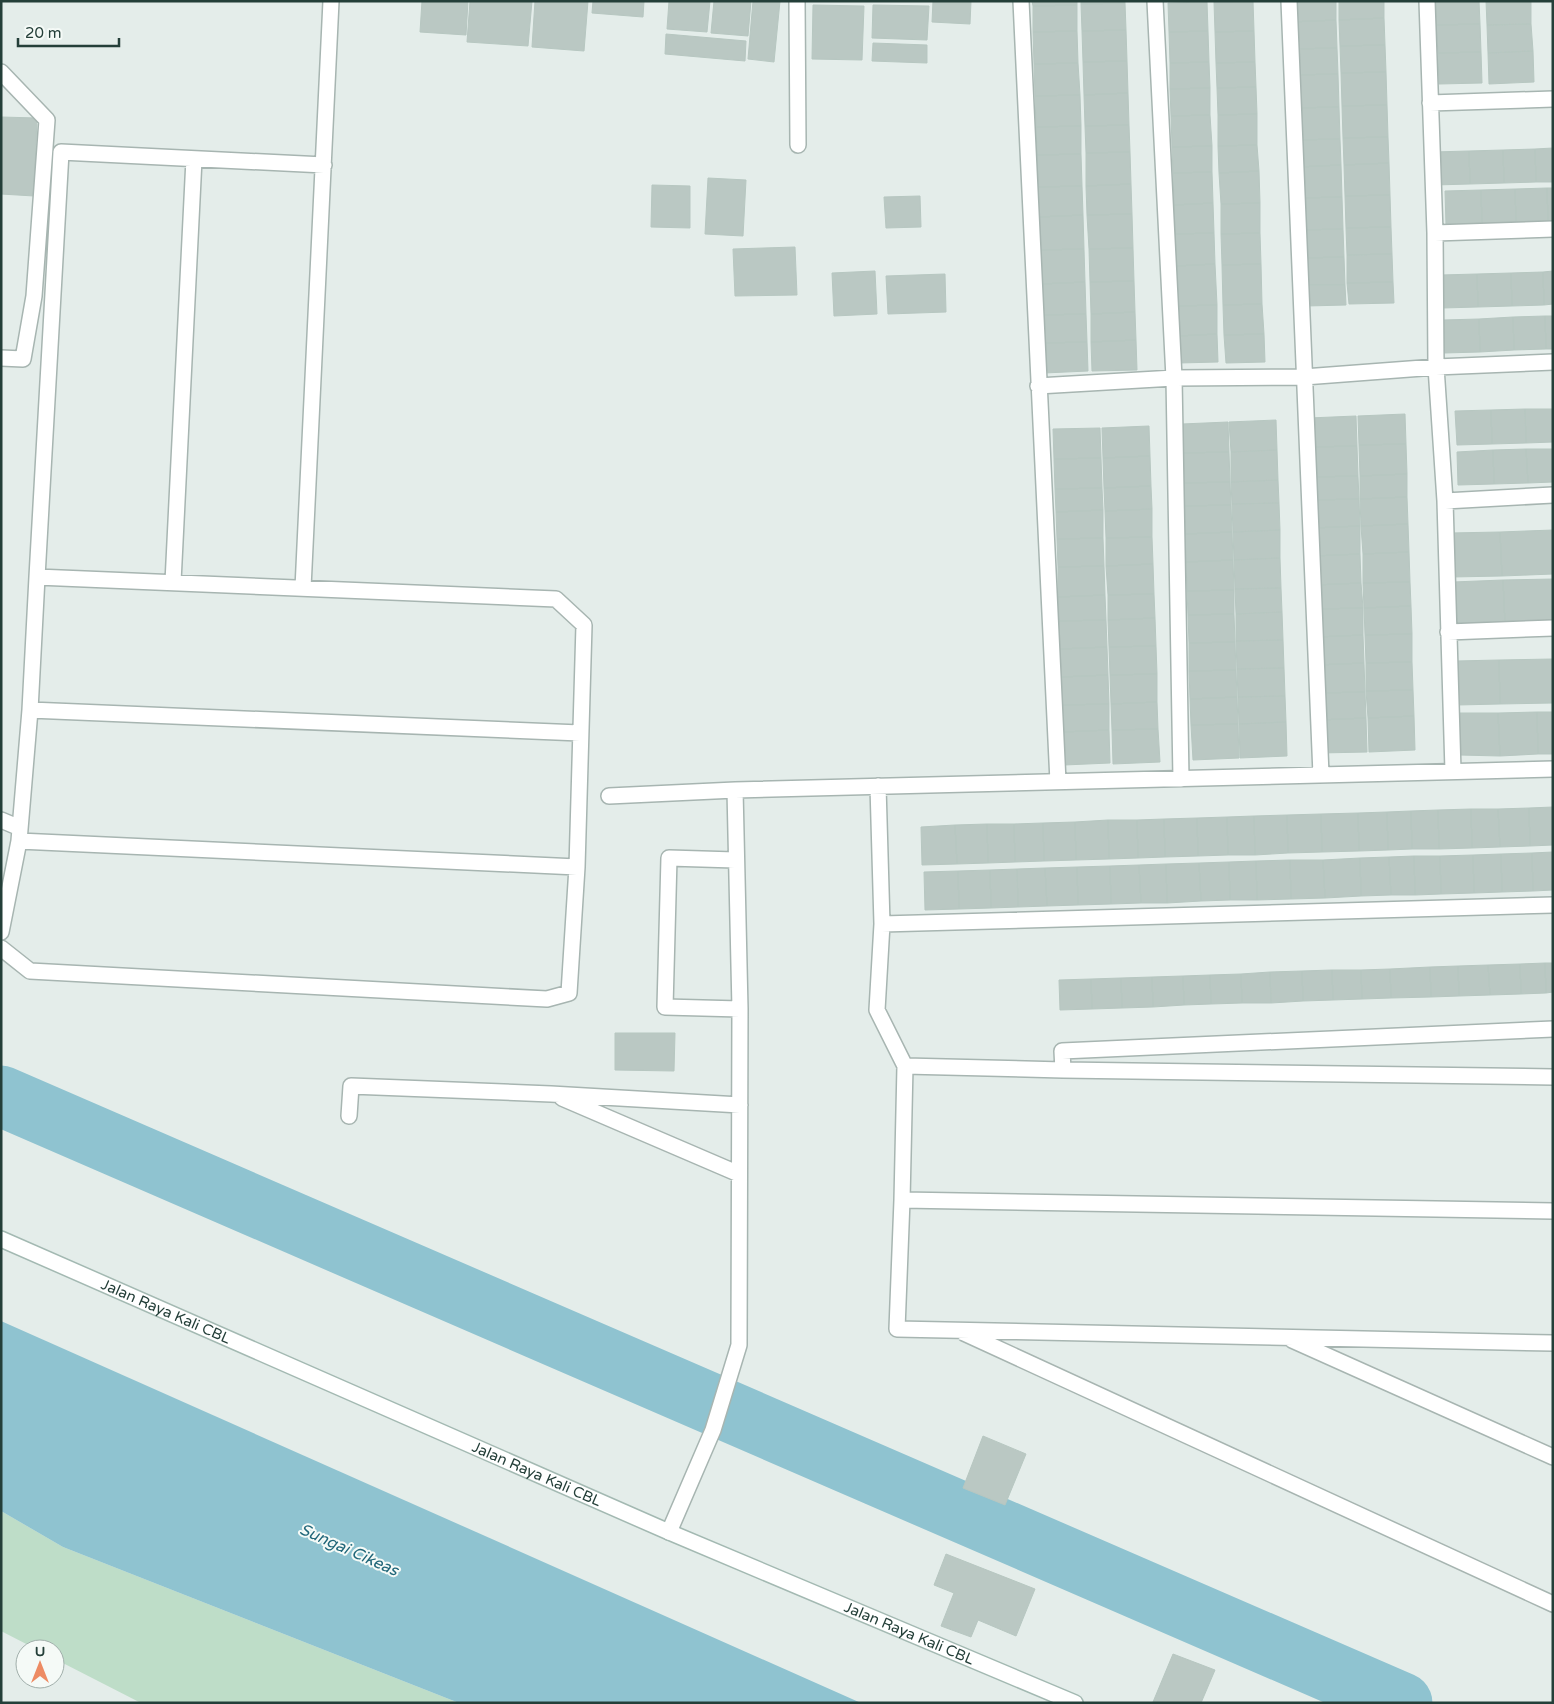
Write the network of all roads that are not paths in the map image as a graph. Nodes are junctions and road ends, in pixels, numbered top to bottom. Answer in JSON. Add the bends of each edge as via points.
{"nodes":[{"id":1,"x":331,"y":1,"type":"edge"},
{"id":2,"x":797,"y":1,"type":"edge"},
{"id":3,"x":1021,"y":1,"type":"edge"},
{"id":4,"x":1155,"y":1,"type":"edge"},
{"id":5,"x":1289,"y":1,"type":"edge"},
{"id":6,"x":1427,"y":1,"type":"edge"},
{"id":7,"x":1,"y":72,"type":"edge"},
{"id":8,"x":1553,"y":99,"type":"edge"},
{"id":9,"x":1430,"y":103,"type":"junction"},
{"id":10,"x":798,"y":145,"type":"dead end"},
{"id":11,"x":194,"y":159,"type":"junction"},
{"id":12,"x":324,"y":166,"type":"junction"},
{"id":13,"x":1553,"y":229,"type":"edge"},
{"id":14,"x":1435,"y":232,"type":"junction"},
{"id":15,"x":1,"y":358,"type":"edge"},
{"id":16,"x":1553,"y":362,"type":"edge"},
{"id":17,"x":1436,"y":367,"type":"junction"},
{"id":18,"x":1304,"y":377,"type":"junction"},
{"id":19,"x":1174,"y":378,"type":"junction"},
{"id":20,"x":1038,"y":386,"type":"junction"},
{"id":21,"x":1553,"y":495,"type":"edge"},
{"id":22,"x":1445,"y":501,"type":"junction"},
{"id":23,"x":37,"y":577,"type":"junction"},
{"id":24,"x":173,"y":582,"type":"junction"},
{"id":25,"x":303,"y":588,"type":"junction"},
{"id":26,"x":1553,"y":628,"type":"edge"},
{"id":27,"x":1448,"y":632,"type":"junction"},
{"id":28,"x":30,"y":710,"type":"junction"},
{"id":29,"x":580,"y":733,"type":"junction"},
{"id":30,"x":1553,"y":768,"type":"edge"},
{"id":31,"x":1453,"y":771,"type":"junction"},
{"id":32,"x":1321,"y":775,"type":"junction"},
{"id":33,"x":1181,"y":778,"type":"junction"},
{"id":34,"x":1058,"y":782,"type":"junction"},
{"id":35,"x":878,"y":786,"type":"junction"},
{"id":36,"x":734,"y":790,"type":"junction"},
{"id":37,"x":609,"y":796,"type":"dead end"},
{"id":38,"x":1,"y":820,"type":"edge"},
{"id":39,"x":20,"y":834,"type":"junction"},
{"id":40,"x":735,"y":860,"type":"junction"},
{"id":41,"x":577,"y":867,"type":"junction"},
{"id":42,"x":1553,"y":905,"type":"edge"},
{"id":43,"x":882,"y":924,"type":"junction"},
{"id":44,"x":1,"y":932,"type":"edge"},
{"id":45,"x":1,"y":948,"type":"edge"},
{"id":46,"x":740,"y":1009,"type":"junction"},
{"id":47,"x":1553,"y":1029,"type":"edge"},
{"id":48,"x":904,"y":1066,"type":"junction"},
{"id":49,"x":1063,"y":1070,"type":"junction"},
{"id":50,"x":1553,"y":1078,"type":"edge"},
{"id":51,"x":551,"y":1094,"type":"junction"},
{"id":52,"x":740,"y":1105,"type":"junction"},
{"id":53,"x":349,"y":1116,"type":"dead end"},
{"id":54,"x":739,"y":1174,"type":"junction"},
{"id":55,"x":902,"y":1200,"type":"junction"},
{"id":56,"x":1553,"y":1211,"type":"edge"},
{"id":57,"x":1,"y":1239,"type":"edge"},
{"id":58,"x":958,"y":1330,"type":"junction"},
{"id":59,"x":1286,"y":1337,"type":"junction"},
{"id":60,"x":1553,"y":1343,"type":"edge"},
{"id":61,"x":1553,"y":1457,"type":"edge"},
{"id":62,"x":669,"y":1532,"type":"junction"},
{"id":63,"x":1553,"y":1604,"type":"edge"},
{"id":64,"x":1075,"y":1703,"type":"edge"}],
"edges":[{"from":1,"to":12,"type":"street"},
{"from":2,"to":10,"type":"street"},
{"from":3,"to":20,"type":"street"},
{"from":4,"to":19,"type":"street"},
{"from":5,"to":18,"type":"street"},
{"from":6,"to":9,"type":"street"},
{"from":7,"to":15,"type":"street","via":[[47,120],[34,296],[23,359]]},
{"from":8,"to":9,"type":"street"},
{"from":9,"to":14,"type":"street"},
{"from":11,"to":12,"type":"street"},
{"from":11,"to":23,"type":"street","via":[[61,152]]},
{"from":11,"to":24,"type":"street"},
{"from":12,"to":25,"type":"street"},
{"from":13,"to":14,"type":"street"},
{"from":14,"to":17,"type":"street"},
{"from":16,"to":17,"type":"street"},
{"from":17,"to":18,"type":"street"},
{"from":17,"to":22,"type":"street"},
{"from":18,"to":19,"type":"street"},
{"from":18,"to":32,"type":"street"},
{"from":19,"to":20,"type":"street"},
{"from":19,"to":33,"type":"street"},
{"from":20,"to":34,"type":"street"},
{"from":21,"to":22,"type":"street"},
{"from":22,"to":27,"type":"street"},
{"from":23,"to":24,"type":"street"},
{"from":23,"to":28,"type":"street"},
{"from":24,"to":25,"type":"street"},
{"from":25,"to":29,"type":"street","via":[[556,599],[584,625]]},
{"from":26,"to":27,"type":"street"},
{"from":27,"to":31,"type":"street"},
{"from":28,"to":29,"type":"street"},
{"from":28,"to":39,"type":"street"},
{"from":29,"to":41,"type":"street"},
{"from":30,"to":31,"type":"street"},
{"from":31,"to":32,"type":"street"},
{"from":32,"to":33,"type":"street"},
{"from":33,"to":34,"type":"street"},
{"from":34,"to":35,"type":"street"},
{"from":35,"to":36,"type":"street"},
{"from":35,"to":43,"type":"street"},
{"from":36,"to":37,"type":"street"},
{"from":36,"to":40,"type":"street"},
{"from":38,"to":39,"type":"street"},
{"from":39,"to":41,"type":"street"},
{"from":39,"to":44,"type":"street"},
{"from":40,"to":46,"type":"street"},
{"from":40,"to":46,"type":"street","via":[[668,858],[665,1007]]},
{"from":41,"to":45,"type":"street","via":[[569,993],[547,999],[30,971]]},
{"from":42,"to":43,"type":"street"},
{"from":43,"to":48,"type":"street","via":[[877,1010]]},
{"from":46,"to":52,"type":"street"},
{"from":47,"to":49,"type":"street","via":[[1062,1051]]},
{"from":48,"to":49,"type":"street"},
{"from":48,"to":55,"type":"street"},
{"from":49,"to":50,"type":"street"},
{"from":51,"to":52,"type":"street"},
{"from":51,"to":53,"type":"street","via":[[351,1086]]},
{"from":51,"to":54,"type":"street"},
{"from":52,"to":54,"type":"street"},
{"from":54,"to":62,"type":"street","via":[[739,1345],[713,1430]]},
{"from":55,"to":56,"type":"street"},
{"from":55,"to":58,"type":"street","via":[[897,1329]]},
{"from":57,"to":62,"type":"street","name":"Jalan Raya Kali CBL"},
{"from":58,"to":59,"type":"street"},
{"from":58,"to":63,"type":"street"},
{"from":59,"to":60,"type":"street"},
{"from":59,"to":61,"type":"street"},
{"from":62,"to":64,"type":"street","name":"Jalan Raya Kali CBL"}]}
